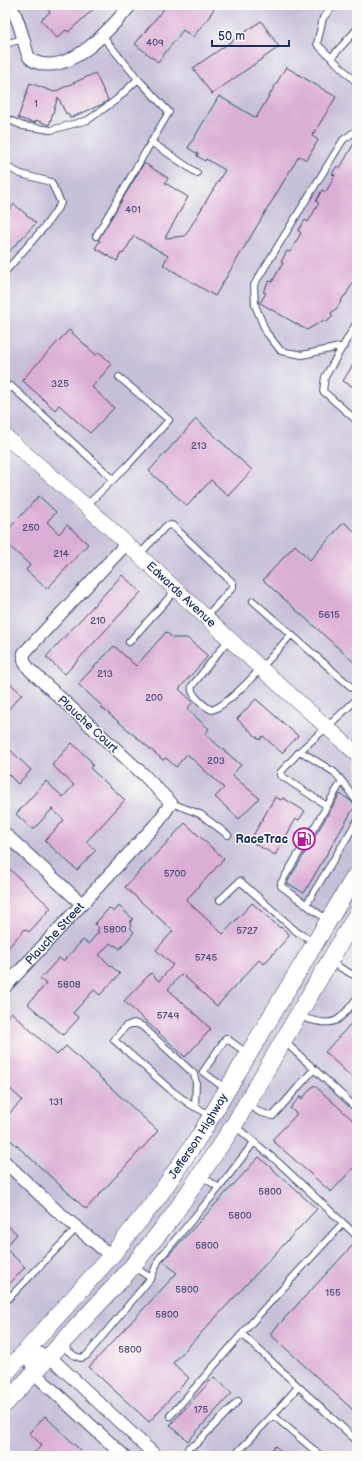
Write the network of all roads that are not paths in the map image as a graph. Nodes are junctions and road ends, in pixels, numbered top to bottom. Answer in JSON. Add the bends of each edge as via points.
{"nodes":[{"id":1,"x":10,"y":5,"type":"edge"},
{"id":2,"x":131,"y":5,"type":"edge"},
{"id":3,"x":334,"y":5,"type":"edge"},
{"id":4,"x":357,"y":29,"type":"edge"},
{"id":5,"x":102,"y":36,"type":"junction"},
{"id":6,"x":23,"y":39,"type":"junction"},
{"id":7,"x":5,"y":44,"type":"edge"},
{"id":8,"x":331,"y":58,"type":"junction"},
{"id":9,"x":138,"y":79,"type":"junction"},
{"id":10,"x":357,"y":83,"type":"edge"},
{"id":11,"x":5,"y":118,"type":"edge"},
{"id":12,"x":357,"y":130,"type":"edge"},
{"id":13,"x":151,"y":142,"type":"junction"},
{"id":14,"x":5,"y":166,"type":"edge"},
{"id":15,"x":197,"y":173,"type":"dead end"},
{"id":16,"x":96,"y":236,"type":"dead end"},
{"id":17,"x":5,"y":272,"type":"edge"},
{"id":18,"x":357,"y":322,"type":"edge"},
{"id":19,"x":344,"y":346,"type":"junction"},
{"id":20,"x":119,"y":377,"type":"dead end"},
{"id":21,"x":5,"y":392,"type":"edge"},
{"id":22,"x":357,"y":421,"type":"edge"},
{"id":23,"x":5,"y":436,"type":"edge"},
{"id":24,"x":113,"y":479,"type":"junction"},
{"id":25,"x":86,"y":506,"type":"junction"},
{"id":26,"x":127,"y":543,"type":"junction"},
{"id":27,"x":139,"y":555,"type":"junction"},
{"id":28,"x":176,"y":590,"type":"junction"},
{"id":29,"x":253,"y":601,"type":"dead end"},
{"id":30,"x":206,"y":617,"type":"junction"},
{"id":31,"x":292,"y":635,"type":"junction"},
{"id":32,"x":229,"y":639,"type":"junction"},
{"id":33,"x":129,"y":642,"type":"dead end"},
{"id":34,"x":260,"y":668,"type":"junction"},
{"id":35,"x":357,"y":692,"type":"edge"},
{"id":36,"x":357,"y":698,"type":"edge"},
{"id":37,"x":327,"y":727,"type":"junction"},
{"id":38,"x":300,"y":751,"type":"junction"},
{"id":39,"x":357,"y":754,"type":"edge"},
{"id":40,"x":342,"y":781,"type":"junction"},
{"id":41,"x":357,"y":802,"type":"edge"},
{"id":42,"x":171,"y":803,"type":"junction"},
{"id":43,"x":327,"y":806,"type":"junction"},
{"id":44,"x":357,"y":821,"type":"edge"},
{"id":45,"x":5,"y":834,"type":"edge"},
{"id":46,"x":228,"y":834,"type":"dead end"},
{"id":47,"x":357,"y":873,"type":"edge"},
{"id":48,"x":220,"y":900,"type":"dead end"},
{"id":49,"x":82,"y":904,"type":"junction"},
{"id":50,"x":306,"y":905,"type":"junction"},
{"id":51,"x":328,"y":921,"type":"junction"},
{"id":52,"x":355,"y":923,"type":"edge"},
{"id":53,"x":315,"y":943,"type":"junction"},
{"id":54,"x":329,"y":961,"type":"junction"},
{"id":55,"x":357,"y":977,"type":"edge"},
{"id":56,"x":5,"y":987,"type":"edge"},
{"id":57,"x":357,"y":998,"type":"edge"},
{"id":58,"x":298,"y":1016,"type":"junction"},
{"id":59,"x":284,"y":1041,"type":"junction"},
{"id":60,"x":249,"y":1054,"type":"junction"},
{"id":61,"x":314,"y":1069,"type":"junction"},
{"id":62,"x":227,"y":1090,"type":"junction"},
{"id":63,"x":247,"y":1103,"type":"junction"},
{"id":64,"x":195,"y":1108,"type":"junction"},
{"id":65,"x":357,"y":1109,"type":"edge"},
{"id":66,"x":212,"y":1116,"type":"junction"},
{"id":67,"x":234,"y":1125,"type":"junction"},
{"id":68,"x":254,"y":1142,"type":"junction"},
{"id":69,"x":5,"y":1162,"type":"edge"},
{"id":70,"x":200,"y":1175,"type":"junction"},
{"id":71,"x":219,"y":1188,"type":"junction"},
{"id":72,"x":343,"y":1223,"type":"junction"},
{"id":73,"x":77,"y":1228,"type":"junction"},
{"id":74,"x":357,"y":1236,"type":"edge"},
{"id":75,"x":111,"y":1256,"type":"junction"},
{"id":76,"x":132,"y":1266,"type":"junction"},
{"id":77,"x":151,"y":1278,"type":"junction"},
{"id":78,"x":5,"y":1302,"type":"edge"},
{"id":79,"x":242,"y":1334,"type":"junction"},
{"id":80,"x":27,"y":1350,"type":"junction"},
{"id":81,"x":54,"y":1350,"type":"junction"},
{"id":82,"x":34,"y":1372,"type":"junction"},
{"id":83,"x":5,"y":1374,"type":"edge"},
{"id":84,"x":298,"y":1386,"type":"junction"},
{"id":85,"x":238,"y":1401,"type":"dead end"},
{"id":86,"x":5,"y":1404,"type":"edge"},
{"id":87,"x":273,"y":1415,"type":"junction"},
{"id":88,"x":170,"y":1416,"type":"dead end"},
{"id":89,"x":357,"y":1442,"type":"edge"},
{"id":90,"x":124,"y":1456,"type":"edge"},
{"id":91,"x":156,"y":1456,"type":"edge"},
{"id":92,"x":185,"y":1456,"type":"edge"},
{"id":93,"x":234,"y":1456,"type":"edge"},
{"id":94,"x":321,"y":1456,"type":"edge"}],
"edges":[{"from":1,"to":6,"type":"street","via":[[15,12]]},
{"from":2,"to":5,"type":"street"},
{"from":3,"to":8,"type":"lane","via":[[323,18],[317,44]]},
{"from":4,"to":8,"type":"lane"},
{"from":5,"to":6,"type":"street","via":[[76,56],[60,63],[47,64],[36,62],[29,57]]},
{"from":5,"to":9,"type":"lane"},
{"from":6,"to":7,"type":"lane"},
{"from":8,"to":10,"type":"lane"},
{"from":9,"to":11,"type":"lane","via":[[116,100],[88,120],[51,130],[23,126]]},
{"from":9,"to":13,"type":"lane","via":[[169,112]]},
{"from":12,"to":19,"type":"lane","via":[[343,140],[254,286],[255,305],[266,332],[281,351],[302,355]]},
{"from":13,"to":15,"type":"lane"},
{"from":13,"to":16,"type":"lane"},
{"from":14,"to":17,"type":"lane","via":[[21,174],[50,182],[61,203],[46,225]]},
{"from":18,"to":19,"type":"lane"},
{"from":19,"to":22,"type":"lane","via":[[325,377],[323,391]]},
{"from":20,"to":24,"type":"lane","via":[[169,420]]},
{"from":21,"to":24,"type":"lane","via":[[11,386]]},
{"from":23,"to":25,"type":"street","name":"Edwards Avenue"},
{"from":24,"to":25,"type":"lane"},
{"from":25,"to":26,"type":"street","name":"Edwards Avenue"},
{"from":26,"to":27,"type":"street","name":"Edwards Avenue"},
{"from":26,"to":42,"type":"street","name":"Plauche Court","via":[[24,652],[23,658],[30,670]]},
{"from":27,"to":28,"type":"street","name":"Edwards Avenue"},
{"from":27,"to":30,"type":"lane","via":[[166,526],[172,525],[233,583],[233,587]]},
{"from":28,"to":30,"type":"street","name":"Edwards Avenue"},
{"from":28,"to":33,"type":"lane"},
{"from":29,"to":31,"type":"lane"},
{"from":30,"to":32,"type":"street","name":"Edwards Avenue"},
{"from":31,"to":34,"type":"lane"},
{"from":31,"to":35,"type":"lane"},
{"from":32,"to":34,"type":"street","name":"Edwards Avenue"},
{"from":32,"to":34,"type":"lane","via":[[190,689],[208,708],[218,708]]},
{"from":34,"to":37,"type":"street","name":"Edwards Avenue"},
{"from":36,"to":37,"type":"lane"},
{"from":37,"to":38,"type":"lane"},
{"from":37,"to":39,"type":"street","name":"Edwards Avenue"},
{"from":38,"to":40,"type":"lane","via":[[334,772]]},
{"from":38,"to":43,"type":"lane","via":[[280,776]]},
{"from":40,"to":41,"type":"lane"},
{"from":40,"to":43,"type":"lane"},
{"from":42,"to":46,"type":"lane","via":[[200,814]]},
{"from":42,"to":49,"type":"street","via":[[159,821]]},
{"from":43,"to":50,"type":"lane","via":[[280,883]]},
{"from":44,"to":50,"type":"lane"},
{"from":45,"to":49,"type":"street","name":"Plauche Street"},
{"from":47,"to":51,"type":"main road","name":"Jefferson Highway"},
{"from":48,"to":53,"type":"lane","via":[[240,881],[297,932]]},
{"from":49,"to":56,"type":"street","name":"Plauche Street"},
{"from":50,"to":51,"type":"lane"},
{"from":51,"to":53,"type":"main road","name":"Jefferson Highway"},
{"from":52,"to":54,"type":"main road","name":"Jefferson Highway"},
{"from":53,"to":60,"type":"main road","name":"Jefferson Highway"},
{"from":54,"to":55,"type":"lane"},
{"from":54,"to":58,"type":"main road","name":"Jefferson Highway"},
{"from":57,"to":58,"type":"lane","via":[[334,1022],[327,1023]]},
{"from":58,"to":59,"type":"main road","name":"Jefferson Highway"},
{"from":59,"to":61,"type":"lane"},
{"from":59,"to":63,"type":"main road","name":"Jefferson Highway"},
{"from":60,"to":62,"type":"main road","name":"Jefferson Highway"},
{"from":60,"to":62,"type":"lane","via":[[226,1038],[203,1072]]},
{"from":61,"to":63,"type":"lane","via":[[272,1116],[259,1112]]},
{"from":61,"to":65,"type":"lane"},
{"from":62,"to":66,"type":"main road","name":"Jefferson Highway"},
{"from":63,"to":67,"type":"main road","name":"Jefferson Highway"},
{"from":64,"to":64,"type":"lane","via":[[114,1040],[126,1026],[134,1023],[142,1026],[194,1074]]},
{"from":64,"to":66,"type":"lane"},
{"from":66,"to":75,"type":"main road","name":"Jefferson Highway","via":[[158,1197]]},
{"from":67,"to":68,"type":"lane"},
{"from":67,"to":70,"type":"main road","name":"Jefferson Highway"},
{"from":68,"to":71,"type":"lane"},
{"from":68,"to":72,"type":"lane"},
{"from":69,"to":73,"type":"street"},
{"from":70,"to":71,"type":"lane"},
{"from":70,"to":76,"type":"main road","name":"Jefferson Highway","via":[[172,1217]]},
{"from":71,"to":77,"type":"lane","via":[[159,1259]]},
{"from":72,"to":74,"type":"lane"},
{"from":72,"to":79,"type":"lane"},
{"from":73,"to":75,"type":"street"},
{"from":73,"to":78,"type":"lane"},
{"from":75,"to":80,"type":"main road","name":"Jefferson Highway"},
{"from":76,"to":77,"type":"lane"},
{"from":76,"to":81,"type":"main road","name":"Jefferson Highway"},
{"from":77,"to":81,"type":"lane","via":[[86,1356],[81,1358]]},
{"from":79,"to":84,"type":"lane"},
{"from":79,"to":88,"type":"lane"},
{"from":80,"to":81,"type":"street"},
{"from":80,"to":82,"type":"street"},
{"from":80,"to":83,"type":"main road","name":"Jefferson Highway"},
{"from":81,"to":82,"type":"main road","name":"Jefferson Highway"},
{"from":81,"to":91,"type":"street"},
{"from":82,"to":86,"type":"main road","name":"Jefferson Highway"},
{"from":82,"to":90,"type":"street"},
{"from":84,"to":87,"type":"lane"},
{"from":84,"to":89,"type":"lane"},
{"from":85,"to":92,"type":"lane","via":[[190,1447]]},
{"from":87,"to":93,"type":"lane"},
{"from":87,"to":94,"type":"lane"}]}
